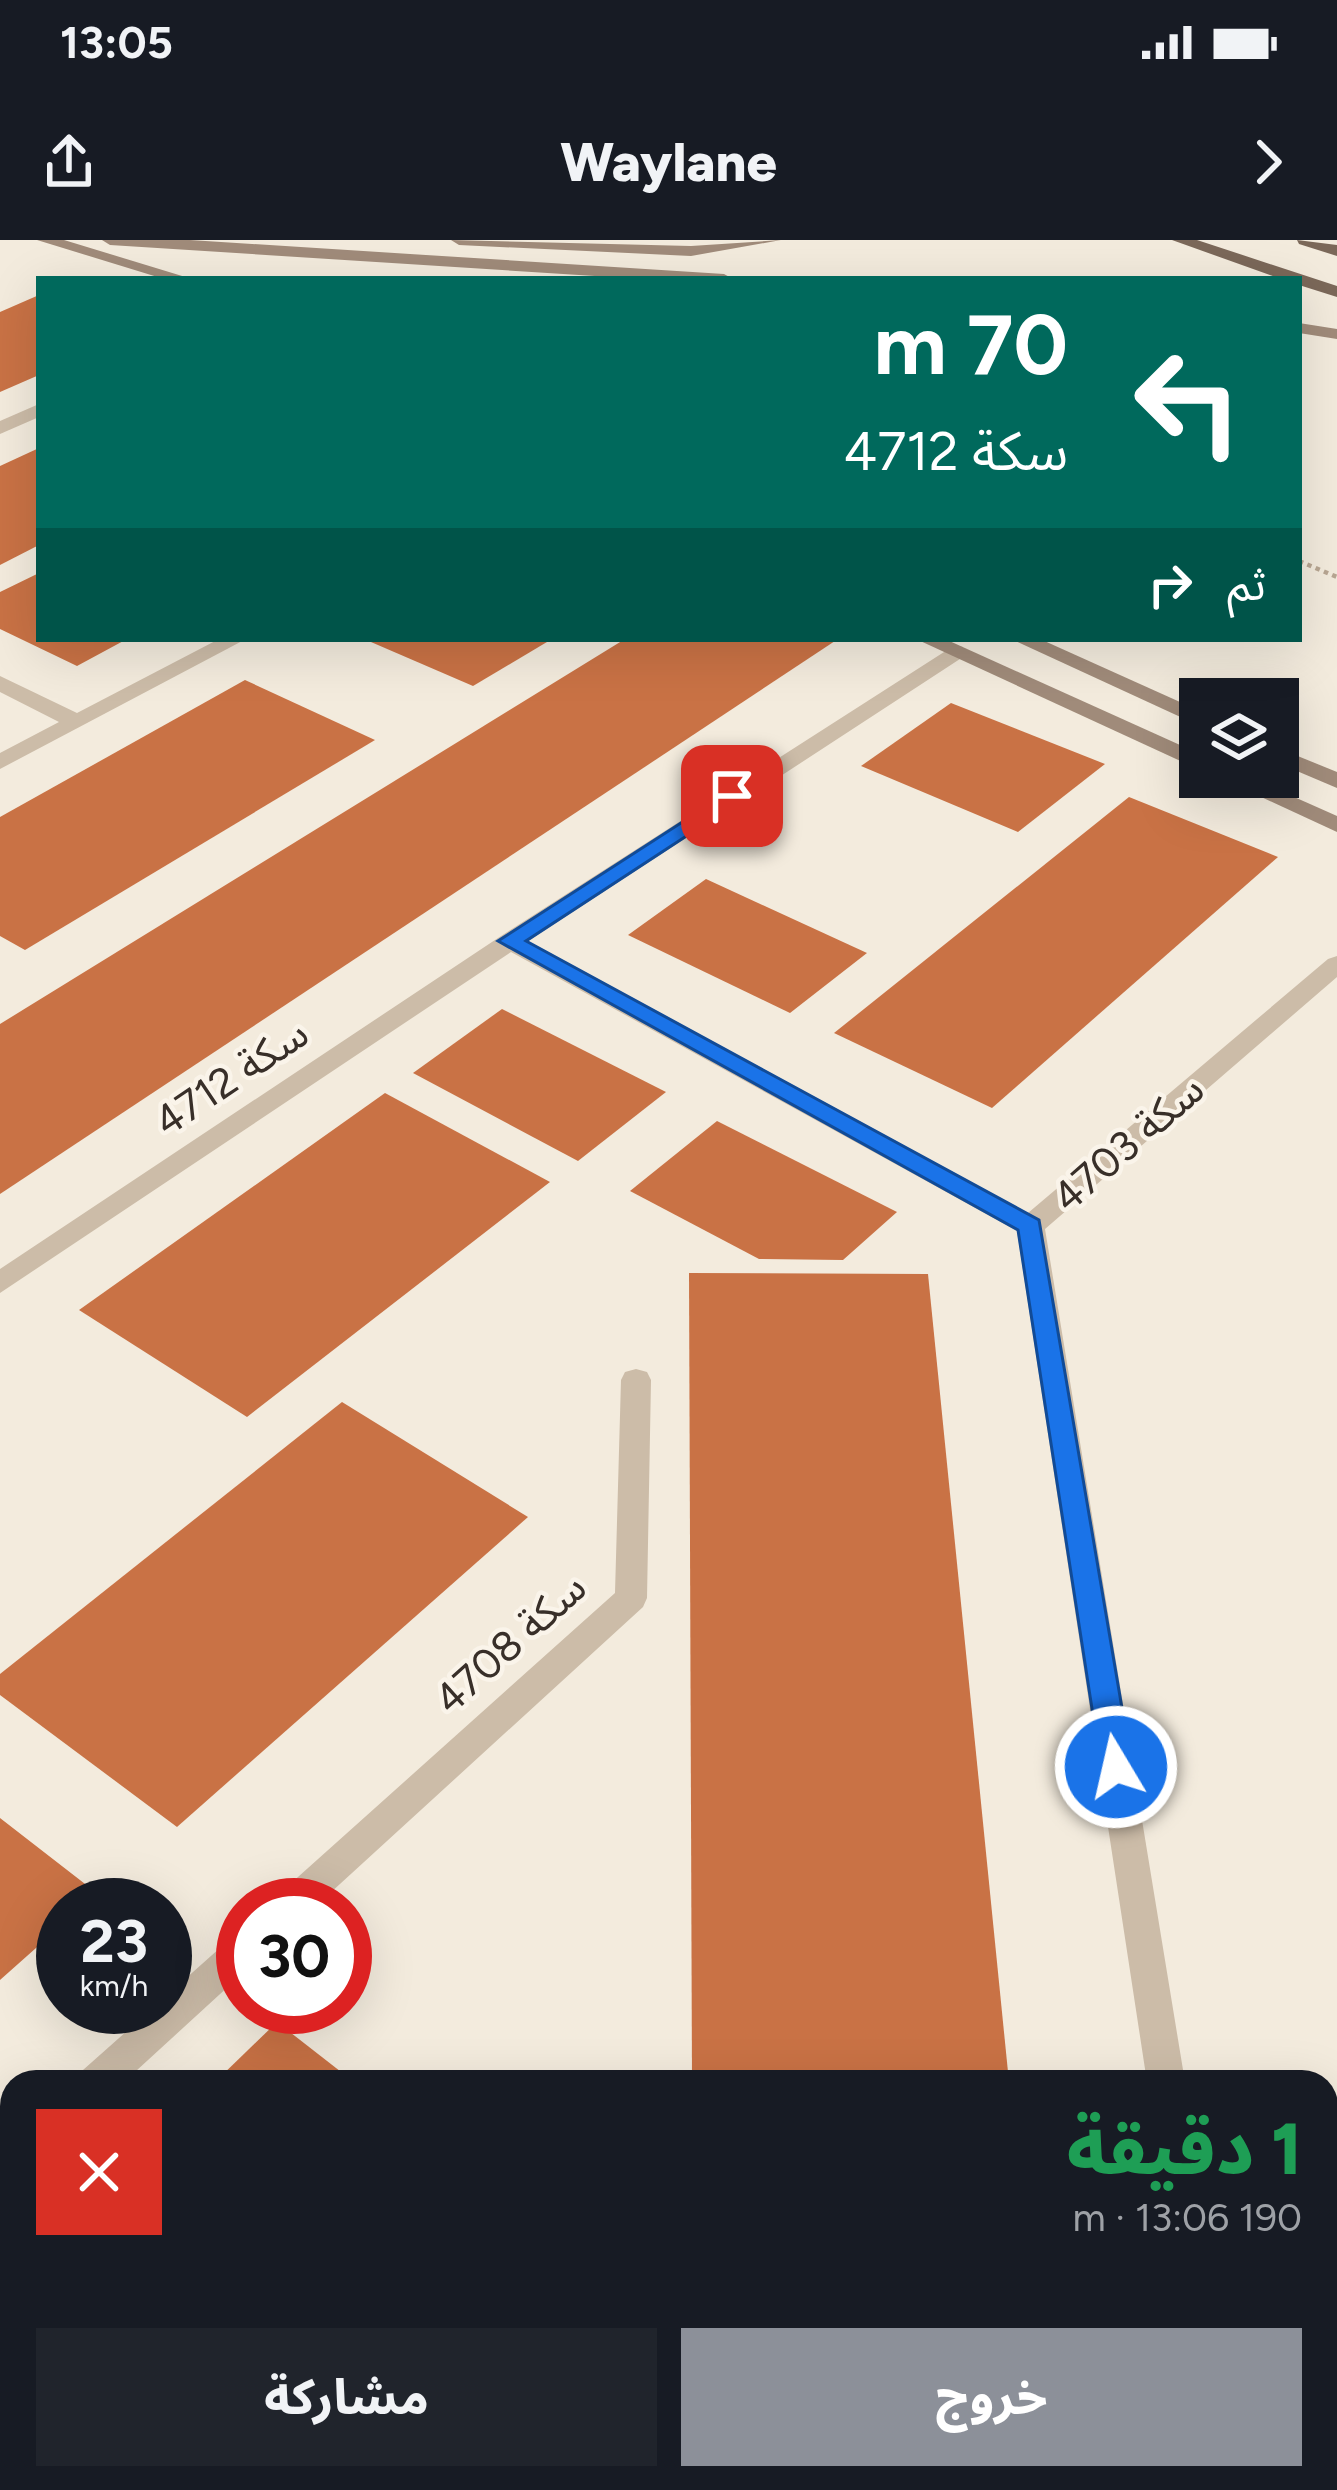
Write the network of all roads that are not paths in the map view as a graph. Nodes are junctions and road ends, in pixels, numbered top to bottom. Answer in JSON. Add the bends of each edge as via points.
{"nodes":[{"id":1,"x":45,"y":240,"type":"edge"},
{"id":2,"x":110,"y":240,"type":"edge"},
{"id":3,"x":458,"y":240,"type":"edge"},
{"id":4,"x":773,"y":240,"type":"edge"},
{"id":5,"x":1180,"y":240,"type":"edge"},
{"id":6,"x":1305,"y":240,"type":"edge"},
{"id":7,"x":277,"y":244,"type":"edge"},
{"id":8,"x":1337,"y":250,"type":"edge"},
{"id":9,"x":242,"y":268,"type":"dead end"},
{"id":10,"x":172,"y":276,"type":"edge"},
{"id":11,"x":301,"y":276,"type":"edge"},
{"id":12,"x":686,"y":276,"type":"edge"},
{"id":13,"x":1290,"y":276,"type":"edge"},
{"id":14,"x":1302,"y":280,"type":"edge"},
{"id":15,"x":1337,"y":292,"type":"edge"},
{"id":16,"x":1302,"y":328,"type":"edge"},
{"id":17,"x":1337,"y":334,"type":"edge"},
{"id":18,"x":36,"y":411,"type":"edge"},
{"id":19,"x":0,"y":428,"type":"edge"},
{"id":20,"x":229,"y":642,"type":"edge"},
{"id":21,"x":934,"y":642,"type":"edge"},
{"id":22,"x":1029,"y":642,"type":"edge"},
{"id":23,"x":955,"y":652,"type":"junction"},
{"id":24,"x":0,"y":683,"type":"edge"},
{"id":25,"x":1179,"y":710,"type":"edge"},
{"id":26,"x":75,"y":721,"type":"junction"},
{"id":27,"x":1179,"y":753,"type":"edge"},
{"id":28,"x":0,"y":762,"type":"edge"},
{"id":29,"x":1299,"y":764,"type":"edge"},
{"id":30,"x":1337,"y":781,"type":"edge"},
{"id":31,"x":1277,"y":798,"type":"edge"},
{"id":32,"x":1337,"y":825,"type":"edge"},
{"id":33,"x":510,"y":941,"type":"junction"},
{"id":34,"x":1337,"y":964,"type":"edge"},
{"id":35,"x":1030,"y":1226,"type":"junction"},
{"id":36,"x":0,"y":1283,"type":"edge"},
{"id":37,"x":636,"y":1380,"type":"dead end"},
{"id":38,"x":322,"y":1878,"type":"edge"},
{"id":39,"x":216,"y":1974,"type":"edge"},
{"id":40,"x":110,"y":2070,"type":"edge"},
{"id":41,"x":1164,"y":2070,"type":"edge"}],
"edges":[{"from":1,"to":10,"type":"street"},
{"from":2,"to":7,"type":"street"},
{"from":3,"to":4,"type":"street","via":[[691,251]]},
{"from":5,"to":13,"type":"main road"},
{"from":6,"to":8,"type":"main road"},
{"from":7,"to":9,"type":"street"},
{"from":7,"to":11,"type":"street"},
{"from":7,"to":12,"type":"street"},
{"from":14,"to":15,"type":"main road"},
{"from":16,"to":17,"type":"street"},
{"from":18,"to":19,"type":"street"},
{"from":20,"to":26,"type":"street"},
{"from":21,"to":23,"type":"street"},
{"from":22,"to":25,"type":"street"},
{"from":23,"to":27,"type":"street"},
{"from":23,"to":33,"type":"street","name":"سكة 4712"},
{"from":24,"to":26,"type":"street"},
{"from":26,"to":28,"type":"street"},
{"from":29,"to":30,"type":"street"},
{"from":31,"to":32,"type":"street"},
{"from":33,"to":35,"type":"street"},
{"from":33,"to":36,"type":"street","name":"سكة 4712"},
{"from":34,"to":35,"type":"street","name":"4703 سكة"},
{"from":35,"to":41,"type":"street","name":"4703 سكة"},
{"from":37,"to":38,"type":"street","name":"سكة 4708","via":[[631,1598]]},
{"from":39,"to":40,"type":"street"}]}
